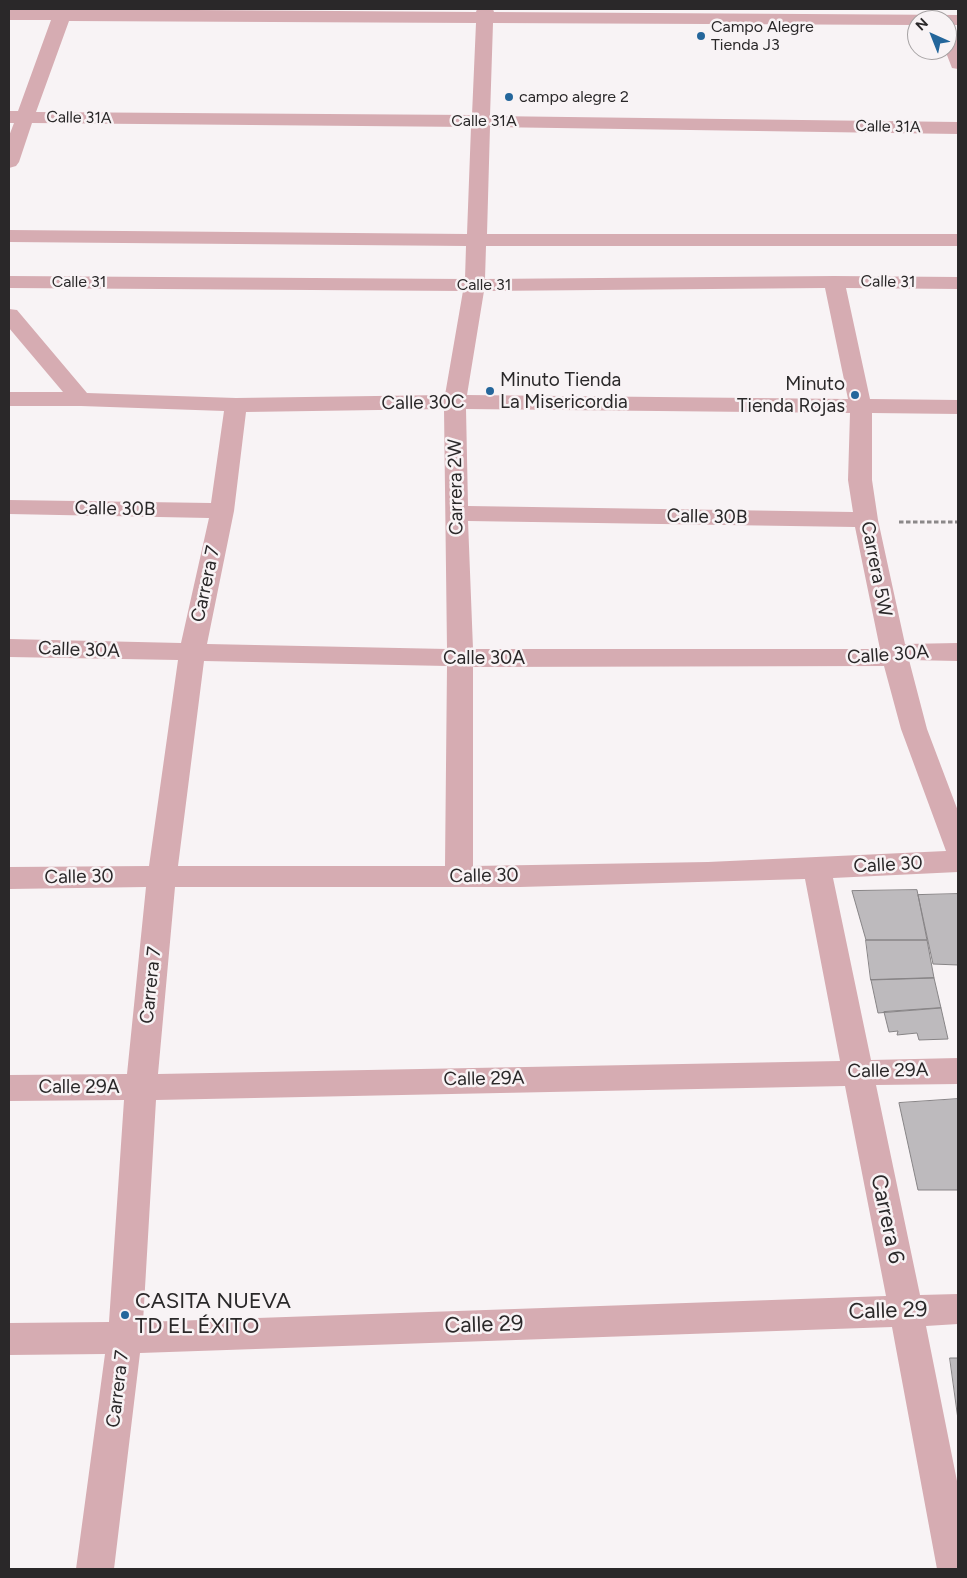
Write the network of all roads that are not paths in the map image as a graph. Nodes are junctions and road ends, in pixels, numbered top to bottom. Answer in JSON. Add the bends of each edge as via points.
{"nodes":[{"id":1,"x":63,"y":12,"type":"edge"},
{"id":2,"x":485,"y":13,"type":"edge"},
{"id":3,"x":9,"y":15,"type":"edge"},
{"id":4,"x":907,"y":19,"type":"edge"},
{"id":5,"x":17,"y":117,"type":"edge"},
{"id":6,"x":480,"y":121,"type":"junction"},
{"id":7,"x":958,"y":128,"type":"edge"},
{"id":8,"x":9,"y":162,"type":"edge"},
{"id":9,"x":9,"y":236,"type":"edge"},
{"id":10,"x":476,"y":240,"type":"junction"},
{"id":11,"x":958,"y":240,"type":"edge"},
{"id":12,"x":9,"y":282,"type":"edge"},
{"id":13,"x":834,"y":282,"type":"junction"},
{"id":14,"x":958,"y":283,"type":"edge"},
{"id":15,"x":474,"y":285,"type":"junction"},
{"id":16,"x":9,"y":315,"type":"edge"},
{"id":17,"x":9,"y":399,"type":"edge"},
{"id":18,"x":81,"y":399,"type":"junction"},
{"id":19,"x":455,"y":402,"type":"junction"},
{"id":20,"x":236,"y":405,"type":"junction"},
{"id":21,"x":860,"y":408,"type":"junction"},
{"id":22,"x":958,"y":408,"type":"edge"},
{"id":23,"x":9,"y":507,"type":"edge"},
{"id":24,"x":222,"y":511,"type":"junction"},
{"id":25,"x":456,"y":512,"type":"junction"},
{"id":26,"x":866,"y":520,"type":"junction"},
{"id":27,"x":9,"y":648,"type":"edge"},
{"id":28,"x":958,"y":652,"type":"edge"},
{"id":29,"x":192,"y":653,"type":"junction"},
{"id":30,"x":895,"y":656,"type":"junction"},
{"id":31,"x":460,"y":658,"type":"junction"},
{"id":32,"x":958,"y":848,"type":"edge"},
{"id":33,"x":958,"y":861,"type":"edge"},
{"id":34,"x":817,"y":869,"type":"junction"},
{"id":35,"x":162,"y":875,"type":"junction"},
{"id":36,"x":459,"y":876,"type":"junction"},
{"id":37,"x":9,"y":878,"type":"edge"},
{"id":38,"x":857,"y":1071,"type":"junction"},
{"id":39,"x":958,"y":1071,"type":"edge"},
{"id":40,"x":141,"y":1087,"type":"junction"},
{"id":41,"x":9,"y":1088,"type":"edge"},
{"id":42,"x":958,"y":1309,"type":"edge"},
{"id":43,"x":906,"y":1310,"type":"junction"},
{"id":44,"x":125,"y":1338,"type":"junction"},
{"id":45,"x":9,"y":1339,"type":"edge"},
{"id":46,"x":95,"y":1569,"type":"edge"},
{"id":47,"x":956,"y":1569,"type":"edge"}],
"edges":[{"from":1,"to":2,"type":"street"},
{"from":1,"to":3,"type":"street"},
{"from":1,"to":5,"type":"street"},
{"from":2,"to":4,"type":"street"},
{"from":2,"to":6,"type":"street","name":"Carrera 2W"},
{"from":5,"to":6,"type":"street","name":"Calle 31A"},
{"from":5,"to":8,"type":"street"},
{"from":6,"to":7,"type":"street","name":"Calle 31A"},
{"from":6,"to":10,"type":"street","name":"Carrera 2W"},
{"from":9,"to":10,"type":"street"},
{"from":10,"to":11,"type":"street"},
{"from":10,"to":15,"type":"street","name":"Carrera 2W"},
{"from":12,"to":15,"type":"street","name":"Calle 31"},
{"from":13,"to":14,"type":"street","name":"Calle 31"},
{"from":13,"to":15,"type":"street","name":"Calle 31"},
{"from":13,"to":21,"type":"street","name":"Carrera 5W"},
{"from":15,"to":19,"type":"street","name":"Carrera 2W"},
{"from":16,"to":18,"type":"street"},
{"from":17,"to":18,"type":"street","name":"Calle 30C"},
{"from":18,"to":20,"type":"street","name":"Calle 30C"},
{"from":19,"to":20,"type":"street","name":"Calle 30C"},
{"from":19,"to":21,"type":"street","name":"Calle 30C"},
{"from":19,"to":25,"type":"street","name":"Carrera 2W"},
{"from":20,"to":24,"type":"street","name":"Carrera 7"},
{"from":21,"to":22,"type":"street","name":"Calle 30C"},
{"from":21,"to":26,"type":"street","name":"Carrera 5W","via":[[860,480]]},
{"from":23,"to":24,"type":"street","name":"Calle 30B"},
{"from":24,"to":29,"type":"street","name":"Carrera 7"},
{"from":25,"to":26,"type":"street","name":"Calle 30B"},
{"from":25,"to":31,"type":"street","name":"Carrera 2W"},
{"from":26,"to":30,"type":"street","name":"Carrera 5W"},
{"from":27,"to":29,"type":"street","name":"Calle 30A"},
{"from":28,"to":30,"type":"street","name":"Calle 30A","via":[[912,651]]},
{"from":29,"to":31,"type":"street","name":"Calle 30A"},
{"from":29,"to":35,"type":"street","name":"Carrera 7"},
{"from":30,"to":31,"type":"street","name":"Calle 30A"},
{"from":30,"to":32,"type":"street","name":"Carrera 5W","via":[[914,729]]},
{"from":31,"to":36,"type":"street","name":"Carrera 2W"},
{"from":33,"to":34,"type":"street","name":"Calle 30"},
{"from":34,"to":36,"type":"street","name":"Calle 30"},
{"from":34,"to":38,"type":"street","name":"Carrera 6"},
{"from":35,"to":36,"type":"street","name":"Calle 30"},
{"from":35,"to":37,"type":"street","name":"Calle 30"},
{"from":35,"to":40,"type":"street","name":"Carrera 7"},
{"from":38,"to":39,"type":"street","name":"Calle 29A"},
{"from":38,"to":40,"type":"street","name":"Calle 29A"},
{"from":38,"to":43,"type":"street","name":"Carrera 6"},
{"from":40,"to":41,"type":"street","name":"Calle 29A"},
{"from":40,"to":44,"type":"street","name":"Carrera 7"},
{"from":42,"to":43,"type":"street","name":"Calle 29"},
{"from":43,"to":44,"type":"street","name":"Calle 29"},
{"from":43,"to":47,"type":"street","name":"Carrera 6"},
{"from":44,"to":45,"type":"street","name":"Calle 29"},
{"from":44,"to":46,"type":"street","name":"Carrera 7"}]}
